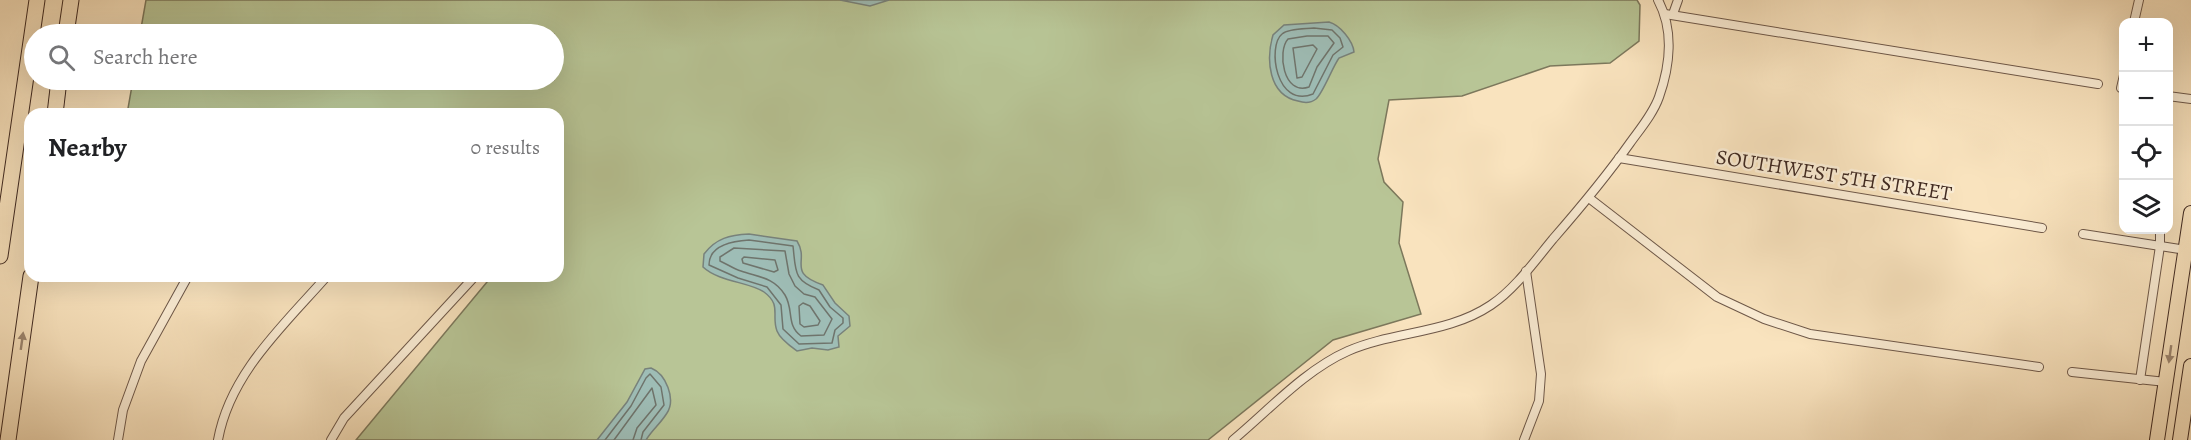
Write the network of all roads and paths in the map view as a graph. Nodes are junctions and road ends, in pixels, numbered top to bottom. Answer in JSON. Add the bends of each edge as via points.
{"nodes":[{"id":1,"x":37,"y":0,"type":"edge"},
{"id":2,"x":71,"y":0,"type":"edge"},
{"id":3,"x":1658,"y":0,"type":"edge"},
{"id":4,"x":1678,"y":0,"type":"edge"},
{"id":5,"x":2139,"y":0,"type":"edge"},
{"id":6,"x":1669,"y":14,"type":"junction"},
{"id":7,"x":2135,"y":18,"type":"edge"},
{"id":8,"x":34,"y":24,"type":"edge"},
{"id":9,"x":67,"y":24,"type":"edge"},
{"id":10,"x":2098,"y":84,"type":"dead end"},
{"id":11,"x":24,"y":90,"type":"edge"},
{"id":12,"x":58,"y":90,"type":"edge"},
{"id":13,"x":2173,"y":97,"type":"edge"},
{"id":14,"x":2191,"y":99,"type":"edge"},
{"id":15,"x":55,"y":108,"type":"edge"},
{"id":16,"x":1620,"y":158,"type":"junction"},
{"id":17,"x":1589,"y":198,"type":"junction"},
{"id":18,"x":2191,"y":213,"type":"edge"},
{"id":19,"x":2042,"y":228,"type":"dead end"},
{"id":20,"x":2083,"y":234,"type":"dead end"},
{"id":21,"x":2160,"y":234,"type":"edge"},
{"id":22,"x":2160,"y":246,"type":"junction"},
{"id":23,"x":2186,"y":250,"type":"junction"},
{"id":24,"x":0,"y":256,"type":"edge"},
{"id":25,"x":1526,"y":271,"type":"junction"},
{"id":26,"x":31,"y":282,"type":"edge"},
{"id":27,"x":185,"y":282,"type":"edge"},
{"id":28,"x":322,"y":282,"type":"edge"},
{"id":29,"x":469,"y":282,"type":"edge"},
{"id":30,"x":2191,"y":366,"type":"edge"},
{"id":31,"x":2039,"y":367,"type":"dead end"},
{"id":32,"x":2072,"y":372,"type":"dead end"},
{"id":33,"x":2140,"y":380,"type":"junction"},
{"id":34,"x":2166,"y":382,"type":"junction"},
{"id":35,"x":8,"y":440,"type":"edge"},
{"id":36,"x":118,"y":440,"type":"edge"},
{"id":37,"x":218,"y":440,"type":"edge"},
{"id":38,"x":331,"y":440,"type":"edge"},
{"id":39,"x":1233,"y":440,"type":"edge"},
{"id":40,"x":1524,"y":440,"type":"edge"},
{"id":41,"x":2157,"y":440,"type":"edge"},
{"id":42,"x":2180,"y":440,"type":"edge"}],
"edges":[{"from":1,"to":8,"type":"highway"},
{"from":2,"to":9,"type":"highway"},
{"from":3,"to":6,"type":"street"},
{"from":4,"to":6,"type":"street"},
{"from":5,"to":7,"type":"street"},
{"from":6,"to":10,"type":"street"},
{"from":6,"to":16,"type":"street","via":[[1667,72],[1658,99]]},
{"from":11,"to":24,"type":"highway"},
{"from":12,"to":15,"type":"highway"},
{"from":13,"to":14,"type":"street"},
{"from":16,"to":17,"type":"street"},
{"from":16,"to":19,"type":"street","name":"SOUTHWEST 5TH STREET"},
{"from":17,"to":25,"type":"street"},
{"from":17,"to":31,"type":"street","via":[[1717,297],[1764,319],[1810,334]]},
{"from":18,"to":23,"type":"main road"},
{"from":20,"to":22,"type":"street"},
{"from":21,"to":22,"type":"street"},
{"from":22,"to":23,"type":"street"},
{"from":22,"to":33,"type":"street"},
{"from":23,"to":34,"type":"main road","one_way":true},
{"from":25,"to":39,"type":"street","via":[[1498,300],[1465,319],[1388,338],[1327,362]]},
{"from":25,"to":40,"type":"street","via":[[1540,374],[1539,401]]},
{"from":35,"to":26,"type":"highway","one_way":true},
{"from":27,"to":36,"type":"street","via":[[141,361],[123,410]]},
{"from":28,"to":37,"type":"street","via":[[248,369],[229,404]]},
{"from":29,"to":38,"type":"street","via":[[344,418]]},
{"from":30,"to":42,"type":"main road"},
{"from":32,"to":33,"type":"street"},
{"from":33,"to":34,"type":"street"},
{"from":34,"to":41,"type":"main road"}]}
